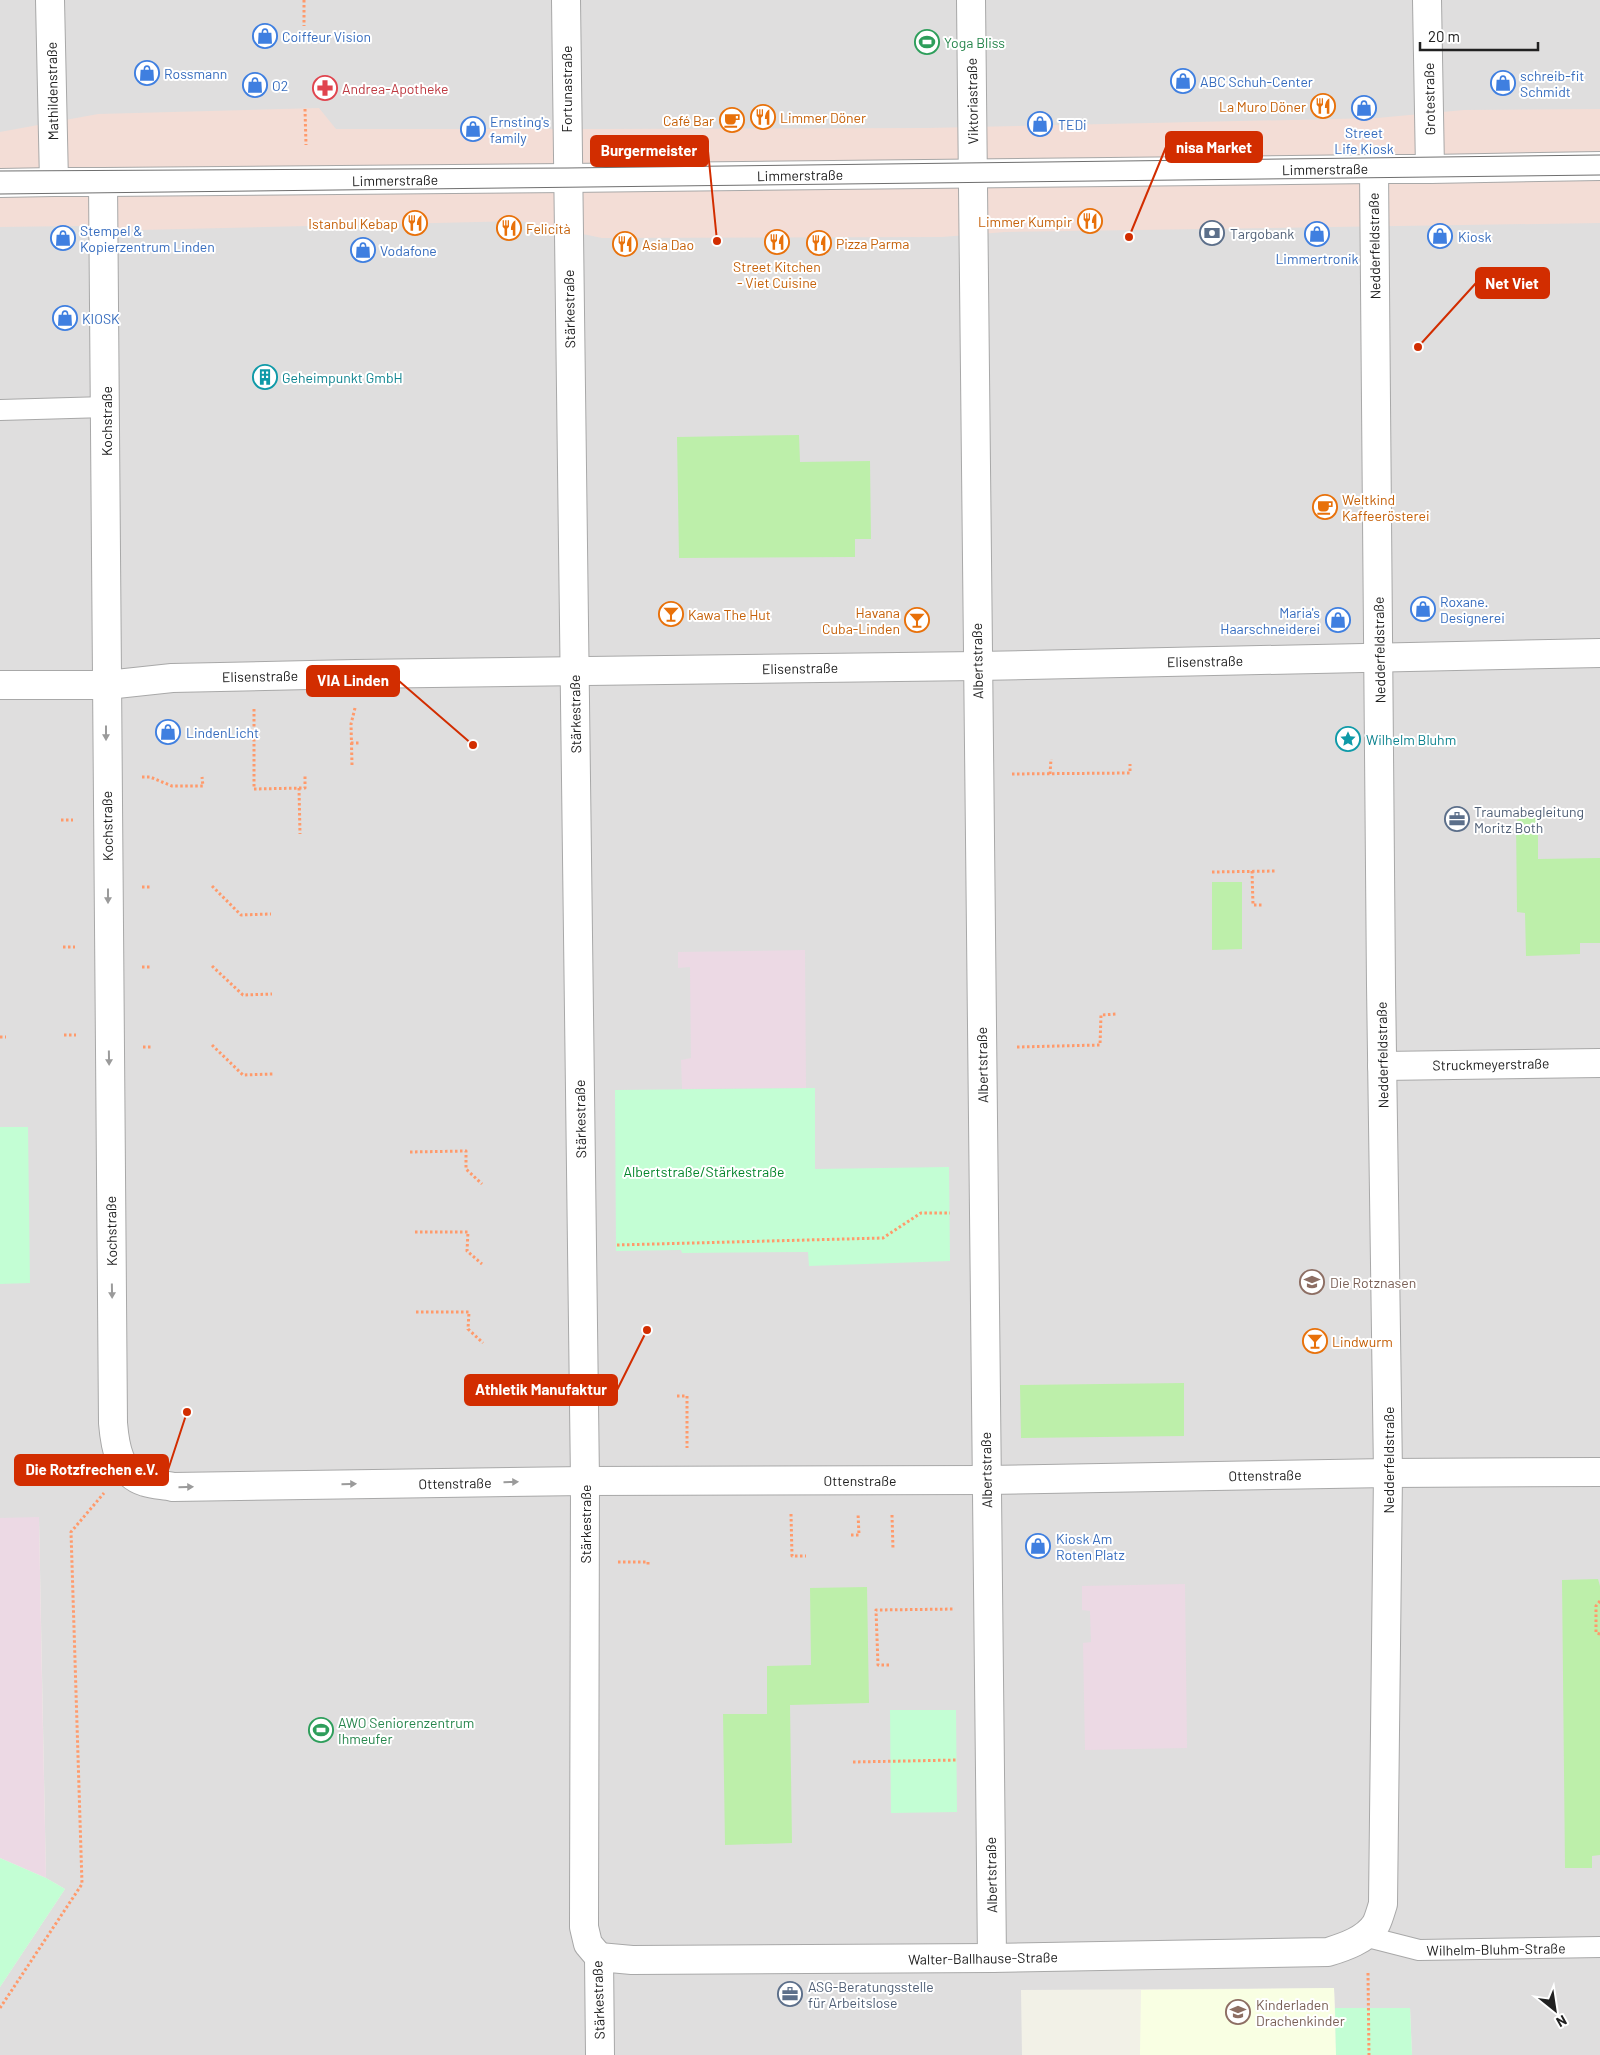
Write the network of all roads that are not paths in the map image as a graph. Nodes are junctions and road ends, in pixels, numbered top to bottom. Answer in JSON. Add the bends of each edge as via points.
{"nodes":[{"id":1,"x":50,"y":0,"type":"edge"},
{"id":2,"x":566,"y":0,"type":"edge"},
{"id":3,"x":970,"y":0,"type":"edge"},
{"id":4,"x":1428,"y":0,"type":"edge"},
{"id":5,"x":1600,"y":166,"type":"edge"},
{"id":6,"x":1430,"y":168,"type":"junction"},
{"id":7,"x":1374,"y":169,"type":"junction"},
{"id":8,"x":973,"y":173,"type":"junction"},
{"id":9,"x":567,"y":178,"type":"junction"},
{"id":10,"x":54,"y":182,"type":"junction"},
{"id":11,"x":103,"y":182,"type":"junction"},
{"id":12,"x":0,"y":183,"type":"edge"},
{"id":13,"x":106,"y":407,"type":"junction"},
{"id":14,"x":0,"y":410,"type":"edge"},
{"id":15,"x":1600,"y":653,"type":"edge"},
{"id":16,"x":1379,"y":658,"type":"junction"},
{"id":17,"x":977,"y":666,"type":"junction"},
{"id":18,"x":574,"y":670,"type":"junction"},
{"id":19,"x":0,"y":685,"type":"edge"},
{"id":20,"x":107,"y":685,"type":"junction"},
{"id":21,"x":1600,"y":1063,"type":"edge"},
{"id":22,"x":1382,"y":1066,"type":"junction"},
{"id":23,"x":124,"y":1469,"type":"joint"},
{"id":24,"x":1600,"y":1472,"type":"edge"},
{"id":25,"x":1388,"y":1473,"type":"junction"},
{"id":26,"x":986,"y":1480,"type":"junction"},
{"id":27,"x":585,"y":1481,"type":"junction"},
{"id":28,"x":1364,"y":1936,"type":"junction"},
{"id":29,"x":1600,"y":1947,"type":"edge"},
{"id":30,"x":599,"y":1957,"type":"junction"},
{"id":31,"x":992,"y":1958,"type":"junction"},
{"id":32,"x":600,"y":2055,"type":"edge"}],
"edges":[{"from":1,"to":10,"type":"street","name":"Mathildenstraße"},
{"from":2,"to":9,"type":"street","name":"Fortunastraße"},
{"from":3,"to":8,"type":"street","name":"Viktoriastraße"},
{"from":4,"to":6,"type":"street","name":"Grotestraße"},
{"from":5,"to":6,"type":"street","name":"Limmerstraße"},
{"from":6,"to":7,"type":"street","name":"Limmerstraße"},
{"from":7,"to":8,"type":"street","name":"Limmerstraße"},
{"from":7,"to":16,"type":"street","name":"Nedderfeldstraße"},
{"from":8,"to":9,"type":"street","name":"Limmerstraße"},
{"from":8,"to":17,"type":"street","name":"Albertstraße"},
{"from":9,"to":11,"type":"street","name":"Limmerstraße"},
{"from":9,"to":18,"type":"street","name":"Stärkestraße"},
{"from":10,"to":11,"type":"street","name":"Limmerstraße"},
{"from":10,"to":12,"type":"street","name":"Limmerstraße"},
{"from":11,"to":13,"type":"street","name":"Kochstraße"},
{"from":13,"to":14,"type":"lane"},
{"from":13,"to":20,"type":"street","name":"Kochstraße"},
{"from":15,"to":16,"type":"street","name":"Elisenstraße"},
{"from":16,"to":17,"type":"street","name":"Elisenstraße"},
{"from":16,"to":22,"type":"street","name":"Nedderfeldstraße"},
{"from":17,"to":18,"type":"street","name":"Elisenstraße"},
{"from":17,"to":26,"type":"street","name":"Albertstraße"},
{"from":18,"to":20,"type":"street","name":"Elisenstraße","via":[[172,678]]},
{"from":18,"to":27,"type":"street","name":"Stärkestraße"},
{"from":19,"to":20,"type":"street","name":"Elisenstraße"},
{"from":20,"to":23,"type":"street","name":"Kochstraße","one_way":true,"via":[[113,1423],[115,1447]]},
{"from":21,"to":22,"type":"street","name":"Struckmeyerstraße"},
{"from":22,"to":25,"type":"street","name":"Nedderfeldstraße"},
{"from":23,"to":27,"type":"street","name":"Ottenstraße","one_way":true,"via":[[144,1482],[173,1487]]},
{"from":24,"to":25,"type":"street","name":"Ottenstraße"},
{"from":25,"to":26,"type":"street","name":"Ottenstraße"},
{"from":25,"to":28,"type":"street","name":"Nedderfeldstraße","via":[[1382,1904],[1376,1924]]},
{"from":26,"to":27,"type":"street","name":"Ottenstraße"},
{"from":26,"to":31,"type":"street","name":"Albertstraße"},
{"from":27,"to":30,"type":"street","name":"Stärkestraße","via":[[584,1928],[588,1944]]},
{"from":28,"to":29,"type":"lane","name":"Wilhelm-Bluhm-Straße","via":[[1419,1950]]},
{"from":28,"to":31,"type":"street","name":"Walter-Ballhause-Straße","via":[[1328,1952]]},
{"from":30,"to":31,"type":"street","name":"Walter-Ballhause-Straße","via":[[623,1960]]},
{"from":30,"to":32,"type":"street","name":"Stärkestraße"}]}
